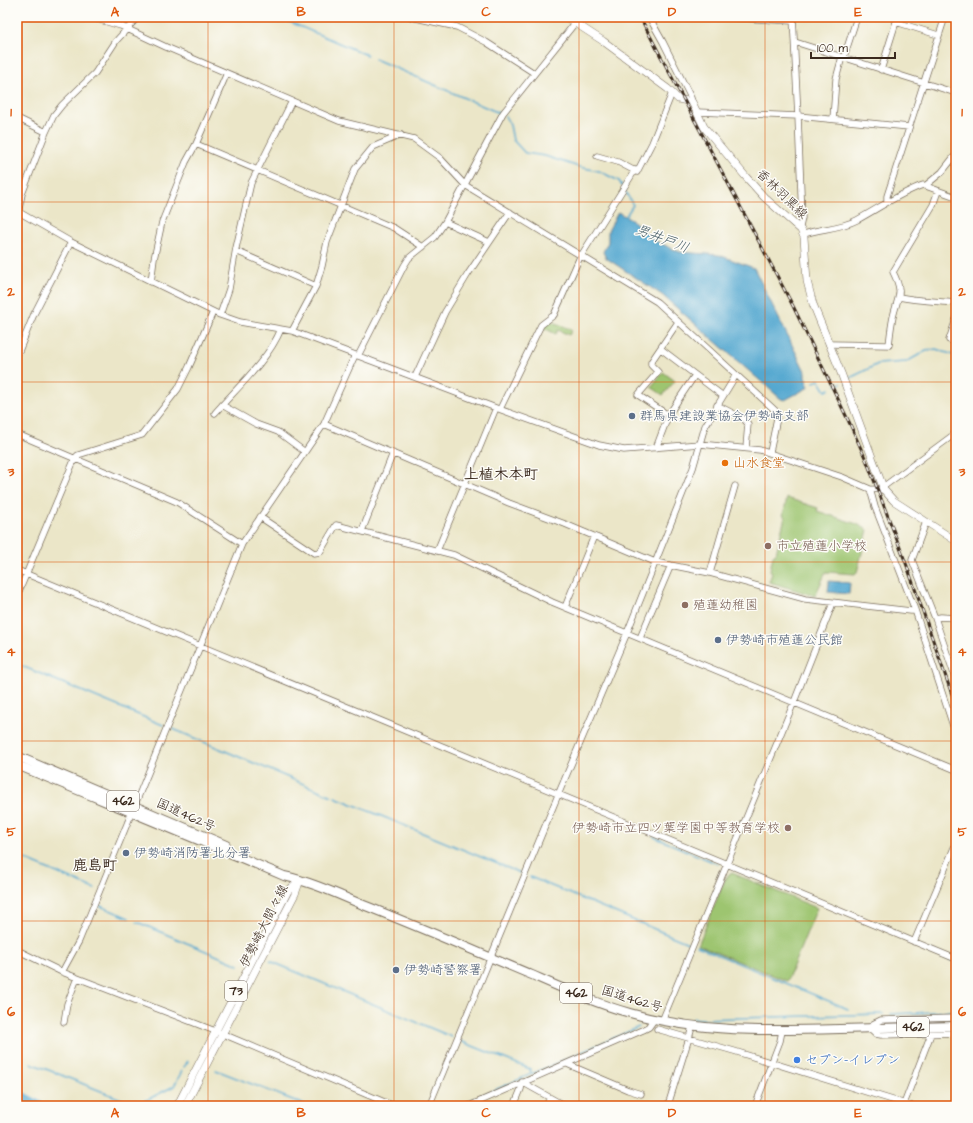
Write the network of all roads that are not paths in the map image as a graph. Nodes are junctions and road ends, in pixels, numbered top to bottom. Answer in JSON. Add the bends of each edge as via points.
{"nodes":[{"id":1,"x":90,"y":17,"type":"edge"},
{"id":2,"x":138,"y":17,"type":"edge"},
{"id":3,"x":411,"y":17,"type":"edge"},
{"id":4,"x":566,"y":17,"type":"edge"},
{"id":5,"x":649,"y":17,"type":"edge"},
{"id":6,"x":722,"y":17,"type":"edge"},
{"id":7,"x":857,"y":17,"type":"edge"},
{"id":8,"x":944,"y":17,"type":"edge"},
{"id":9,"x":793,"y":19,"type":"edge"},
{"id":10,"x":575,"y":23,"type":"junction"},
{"id":11,"x":127,"y":28,"type":"junction"},
{"id":12,"x":938,"y":35,"type":"junction"},
{"id":13,"x":795,"y":42,"type":"junction"},
{"id":14,"x":843,"y":57,"type":"junction"},
{"id":15,"x":881,"y":70,"type":"junction"},
{"id":16,"x":227,"y":73,"type":"junction"},
{"id":17,"x":534,"y":74,"type":"junction"},
{"id":18,"x":924,"y":83,"type":"junction"},
{"id":19,"x":672,"y":93,"type":"junction"},
{"id":20,"x":956,"y":93,"type":"edge"},
{"id":21,"x":292,"y":101,"type":"junction"},
{"id":22,"x":692,"y":102,"type":"junction"},
{"id":23,"x":696,"y":112,"type":"junction"},
{"id":24,"x":798,"y":116,"type":"junction"},
{"id":25,"x":17,"y":118,"type":"edge"},
{"id":26,"x":833,"y":119,"type":"junction"},
{"id":27,"x":909,"y":127,"type":"junction"},
{"id":28,"x":46,"y":132,"type":"junction"},
{"id":29,"x":401,"y":135,"type":"junction"},
{"id":30,"x":196,"y":144,"type":"junction"},
{"id":31,"x":597,"y":156,"type":"dead end"},
{"id":32,"x":956,"y":156,"type":"edge"},
{"id":33,"x":257,"y":169,"type":"junction"},
{"id":34,"x":635,"y":170,"type":"junction"},
{"id":35,"x":466,"y":185,"type":"junction"},
{"id":36,"x":925,"y":186,"type":"junction"},
{"id":37,"x":938,"y":191,"type":"junction"},
{"id":38,"x":956,"y":197,"type":"edge"},
{"id":39,"x":887,"y":202,"type":"junction"},
{"id":40,"x":340,"y":206,"type":"junction"},
{"id":41,"x":18,"y":211,"type":"edge"},
{"id":42,"x":510,"y":212,"type":"junction"},
{"id":43,"x":17,"y":219,"type":"edge"},
{"id":44,"x":445,"y":222,"type":"junction"},
{"id":45,"x":802,"y":231,"type":"junction"},
{"id":46,"x":71,"y":242,"type":"junction"},
{"id":47,"x":489,"y":242,"type":"junction"},
{"id":48,"x":423,"y":247,"type":"junction"},
{"id":49,"x":236,"y":251,"type":"junction"},
{"id":50,"x":581,"y":256,"type":"junction"},
{"id":51,"x":151,"y":282,"type":"junction"},
{"id":52,"x":316,"y":286,"type":"junction"},
{"id":53,"x":899,"y":297,"type":"junction"},
{"id":54,"x":956,"y":303,"type":"edge"},
{"id":55,"x":213,"y":312,"type":"junction"},
{"id":56,"x":220,"y":315,"type":"junction"},
{"id":57,"x":956,"y":319,"type":"edge"},
{"id":58,"x":678,"y":322,"type":"junction"},
{"id":59,"x":281,"y":329,"type":"junction"},
{"id":60,"x":292,"y":331,"type":"junction"},
{"id":61,"x":956,"y":342,"type":"edge"},
{"id":62,"x":829,"y":344,"type":"junction"},
{"id":63,"x":661,"y":349,"type":"junction"},
{"id":64,"x":357,"y":355,"type":"junction"},
{"id":65,"x":17,"y":356,"type":"edge"},
{"id":66,"x":695,"y":375,"type":"junction"},
{"id":67,"x":736,"y":375,"type":"junction"},
{"id":68,"x":415,"y":377,"type":"junction"},
{"id":69,"x":723,"y":396,"type":"junction"},
{"id":70,"x":222,"y":405,"type":"junction"},
{"id":71,"x":717,"y":405,"type":"junction"},
{"id":72,"x":498,"y":408,"type":"junction"},
{"id":73,"x":215,"y":413,"type":"dead end"},
{"id":74,"x":669,"y":414,"type":"junction"},
{"id":75,"x":324,"y":424,"type":"junction"},
{"id":76,"x":956,"y":433,"type":"edge"},
{"id":77,"x":17,"y":434,"type":"edge"},
{"id":78,"x":700,"y":444,"type":"junction"},
{"id":79,"x":656,"y":448,"type":"junction"},
{"id":80,"x":746,"y":448,"type":"junction"},
{"id":81,"x":305,"y":452,"type":"junction"},
{"id":82,"x":770,"y":452,"type":"junction"},
{"id":83,"x":393,"y":453,"type":"junction"},
{"id":84,"x":75,"y":458,"type":"junction"},
{"id":85,"x":465,"y":483,"type":"junction"},
{"id":86,"x":735,"y":486,"type":"dead end"},
{"id":87,"x":883,"y":488,"type":"junction"},
{"id":88,"x":870,"y":489,"type":"junction"},
{"id":89,"x":260,"y":517,"type":"junction"},
{"id":90,"x":926,"y":522,"type":"junction"},
{"id":91,"x":362,"y":531,"type":"junction"},
{"id":92,"x":594,"y":536,"type":"junction"},
{"id":93,"x":956,"y":541,"type":"edge"},
{"id":94,"x":242,"y":544,"type":"junction"},
{"id":95,"x":437,"y":551,"type":"junction"},
{"id":96,"x":655,"y":562,"type":"junction"},
{"id":97,"x":671,"y":565,"type":"junction"},
{"id":98,"x":17,"y":570,"type":"edge"},
{"id":99,"x":710,"y":573,"type":"junction"},
{"id":100,"x":26,"y":574,"type":"junction"},
{"id":101,"x":17,"y":596,"type":"edge"},
{"id":102,"x":833,"y":603,"type":"junction"},
{"id":103,"x":565,"y":607,"type":"junction"},
{"id":104,"x":915,"y":610,"type":"junction"},
{"id":105,"x":935,"y":618,"type":"junction"},
{"id":106,"x":956,"y":618,"type":"edge"},
{"id":107,"x":627,"y":633,"type":"junction"},
{"id":108,"x":640,"y":638,"type":"junction"},
{"id":109,"x":201,"y":646,"type":"junction"},
{"id":110,"x":956,"y":680,"type":"edge"},
{"id":111,"x":794,"y":702,"type":"junction"},
{"id":112,"x":956,"y":735,"type":"edge"},
{"id":113,"x":17,"y":756,"type":"edge"},
{"id":114,"x":17,"y":765,"type":"edge"},
{"id":115,"x":956,"y":770,"type":"edge"},
{"id":116,"x":558,"y":795,"type":"junction"},
{"id":117,"x":133,"y":809,"type":"junction"},
{"id":118,"x":956,"y":843,"type":"edge"},
{"id":119,"x":726,"y":865,"type":"junction"},
{"id":120,"x":300,"y":880,"type":"junction"},
{"id":121,"x":914,"y":942,"type":"junction"},
{"id":122,"x":17,"y":950,"type":"edge"},
{"id":123,"x":491,"y":958,"type":"junction"},
{"id":124,"x":956,"y":960,"type":"edge"},
{"id":125,"x":62,"y":972,"type":"junction"},
{"id":126,"x":77,"y":978,"type":"junction"},
{"id":127,"x":956,"y":1018,"type":"edge"},
{"id":128,"x":658,"y":1021,"type":"junction"},
{"id":129,"x":64,"y":1022,"type":"dead end"},
{"id":130,"x":956,"y":1026,"type":"edge"},
{"id":131,"x":692,"y":1027,"type":"junction"},
{"id":132,"x":870,"y":1028,"type":"junction"},
{"id":133,"x":657,"y":1029,"type":"dead end"},
{"id":134,"x":215,"y":1031,"type":"junction"},
{"id":135,"x":782,"y":1031,"type":"junction"},
{"id":136,"x":956,"y":1033,"type":"edge"},
{"id":137,"x":223,"y":1034,"type":"junction"},
{"id":138,"x":931,"y":1034,"type":"junction"},
{"id":139,"x":689,"y":1038,"type":"junction"},
{"id":140,"x":772,"y":1063,"type":"junction"},
{"id":141,"x":567,"y":1064,"type":"junction"},
{"id":142,"x":522,"y":1082,"type":"junction"},
{"id":143,"x":641,"y":1094,"type":"dead end"},
{"id":144,"x":550,"y":1098,"type":"junction"},
{"id":145,"x":887,"y":1099,"type":"junction"},
{"id":146,"x":483,"y":1100,"type":"junction"},
{"id":147,"x":669,"y":1102,"type":"dead end"},
{"id":148,"x":904,"y":1104,"type":"junction"},
{"id":149,"x":177,"y":1106,"type":"edge"},
{"id":150,"x":185,"y":1106,"type":"edge"},
{"id":151,"x":394,"y":1106,"type":"edge"},
{"id":152,"x":429,"y":1106,"type":"edge"},
{"id":153,"x":469,"y":1106,"type":"edge"},
{"id":154,"x":481,"y":1106,"type":"edge"},
{"id":155,"x":514,"y":1106,"type":"edge"},
{"id":156,"x":546,"y":1106,"type":"edge"},
{"id":157,"x":565,"y":1106,"type":"edge"},
{"id":158,"x":755,"y":1106,"type":"edge"},
{"id":159,"x":885,"y":1106,"type":"edge"},
{"id":160,"x":912,"y":1106,"type":"edge"}],
"edges":[{"from":1,"to":11,"type":"street"},
{"from":2,"to":11,"type":"street"},
{"from":3,"to":17,"type":"street","via":[[457,27],[486,42]]},
{"from":4,"to":10,"type":"main road"},
{"from":5,"to":22,"type":"street"},
{"from":6,"to":9,"type":"street"},
{"from":7,"to":14,"type":"street"},
{"from":8,"to":12,"type":"street"},
{"from":9,"to":13,"type":"street"},
{"from":10,"to":17,"type":"street"},
{"from":10,"to":19,"type":"main road"},
{"from":11,"to":16,"type":"street"},
{"from":11,"to":28,"type":"street","via":[[95,73],[58,110]]},
{"from":12,"to":15,"type":"street","via":[[896,22]]},
{"from":12,"to":18,"type":"street"},
{"from":13,"to":14,"type":"street"},
{"from":13,"to":24,"type":"street"},
{"from":14,"to":15,"type":"street"},
{"from":14,"to":26,"type":"street","via":[[836,78]]},
{"from":15,"to":18,"type":"street"},
{"from":16,"to":21,"type":"street"},
{"from":16,"to":30,"type":"street"},
{"from":17,"to":35,"type":"street","via":[[503,113]]},
{"from":18,"to":20,"type":"street"},
{"from":18,"to":27,"type":"street"},
{"from":19,"to":22,"type":"main road","via":[[680,100]]},
{"from":19,"to":34,"type":"street","via":[[642,163],[637,172]]},
{"from":21,"to":29,"type":"street","via":[[339,122]]},
{"from":21,"to":33,"type":"street"},
{"from":22,"to":23,"type":"main road","name":"香林羽黒線"},
{"from":23,"to":24,"type":"street"},
{"from":23,"to":45,"type":"main road","name":"香林羽黒線","via":[[704,127],[758,190]]},
{"from":24,"to":26,"type":"street"},
{"from":24,"to":45,"type":"street"},
{"from":25,"to":28,"type":"street"},
{"from":26,"to":27,"type":"street"},
{"from":27,"to":39,"type":"street"},
{"from":28,"to":41,"type":"street"},
{"from":29,"to":35,"type":"street","via":[[414,139],[440,158]]},
{"from":29,"to":40,"type":"street","via":[[373,147],[355,169]]},
{"from":30,"to":33,"type":"street"},
{"from":30,"to":51,"type":"street","via":[[162,222]]},
{"from":31,"to":34,"type":"street"},
{"from":32,"to":36,"type":"street"},
{"from":33,"to":40,"type":"street"},
{"from":33,"to":49,"type":"street","via":[[251,182]]},
{"from":34,"to":50,"type":"street"},
{"from":35,"to":42,"type":"street"},
{"from":35,"to":44,"type":"street"},
{"from":36,"to":37,"type":"street"},
{"from":36,"to":39,"type":"street"},
{"from":37,"to":38,"type":"street"},
{"from":37,"to":53,"type":"street","via":[[933,205],[894,272],[900,285]]},
{"from":39,"to":45,"type":"street","via":[[840,227]]},
{"from":40,"to":48,"type":"street","via":[[394,228]]},
{"from":40,"to":52,"type":"street","via":[[327,242]]},
{"from":41,"to":43,"type":"street"},
{"from":41,"to":46,"type":"street"},
{"from":42,"to":47,"type":"street"},
{"from":42,"to":50,"type":"street"},
{"from":44,"to":47,"type":"street"},
{"from":44,"to":48,"type":"street","via":[[435,237]]},
{"from":45,"to":62,"type":"main road","name":"香林羽黒線","via":[[810,296]]},
{"from":46,"to":51,"type":"street"},
{"from":46,"to":65,"type":"street","via":[[34,314]]},
{"from":47,"to":68,"type":"street","via":[[445,312]]},
{"from":48,"to":64,"type":"street","via":[[409,258],[404,266]]},
{"from":49,"to":52,"type":"street"},
{"from":49,"to":56,"type":"street","via":[[229,289]]},
{"from":50,"to":58,"type":"street","via":[[656,302]]},
{"from":50,"to":72,"type":"street","via":[[554,315],[541,325]]},
{"from":51,"to":55,"type":"street"},
{"from":52,"to":60,"type":"street"},
{"from":53,"to":54,"type":"street","via":[[917,301],[925,299]]},
{"from":53,"to":62,"type":"street","via":[[889,345]]},
{"from":55,"to":56,"type":"street"},
{"from":55,"to":84,"type":"street","via":[[190,367],[178,388],[142,435]]},
{"from":56,"to":59,"type":"street","via":[[240,322]]},
{"from":57,"to":61,"type":"street","via":[[949,340]]},
{"from":58,"to":63,"type":"street"},
{"from":58,"to":67,"type":"street"},
{"from":59,"to":60,"type":"street"},
{"from":59,"to":70,"type":"street","via":[[265,357]]},
{"from":60,"to":64,"type":"street"},
{"from":62,"to":87,"type":"main road","name":"香林羽黒線"},
{"from":63,"to":66,"type":"street"},
{"from":63,"to":74,"type":"street","via":[[651,362],[658,372],[638,395]]},
{"from":64,"to":68,"type":"street"},
{"from":64,"to":75,"type":"street"},
{"from":66,"to":69,"type":"street"},
{"from":66,"to":74,"type":"street"},
{"from":67,"to":69,"type":"street"},
{"from":67,"to":82,"type":"street","via":[[778,413]]},
{"from":68,"to":72,"type":"street"},
{"from":69,"to":71,"type":"street"},
{"from":70,"to":73,"type":"street"},
{"from":70,"to":81,"type":"street","via":[[256,424],[278,432]]},
{"from":71,"to":78,"type":"street","via":[[705,426]]},
{"from":71,"to":80,"type":"street","via":[[744,419],[748,424]]},
{"from":72,"to":79,"type":"street","via":[[599,445],[624,450]]},
{"from":72,"to":85,"type":"street"},
{"from":74,"to":79,"type":"street"},
{"from":75,"to":81,"type":"street"},
{"from":75,"to":83,"type":"street"},
{"from":76,"to":87,"type":"street"},
{"from":77,"to":84,"type":"street"},
{"from":78,"to":79,"type":"street"},
{"from":78,"to":80,"type":"street"},
{"from":78,"to":96,"type":"street","via":[[693,468]]},
{"from":80,"to":82,"type":"street"},
{"from":81,"to":89,"type":"street"},
{"from":82,"to":88,"type":"street"},
{"from":83,"to":85,"type":"street"},
{"from":83,"to":91,"type":"street"},
{"from":84,"to":94,"type":"street","via":[[177,502]]},
{"from":84,"to":100,"type":"street"},
{"from":85,"to":92,"type":"street"},
{"from":85,"to":95,"type":"street"},
{"from":86,"to":99,"type":"street"},
{"from":87,"to":88,"type":"street"},
{"from":87,"to":90,"type":"main road","name":"香林羽黒線","via":[[894,501]]},
{"from":88,"to":104,"type":"street"},
{"from":89,"to":91,"type":"street","via":[[314,553],[320,552],[336,525]]},
{"from":89,"to":94,"type":"street"},
{"from":90,"to":93,"type":"main road","name":"香林羽黒線"},
{"from":90,"to":105,"type":"street","via":[[912,560]]},
{"from":91,"to":95,"type":"street"},
{"from":92,"to":96,"type":"street"},
{"from":92,"to":103,"type":"street"},
{"from":94,"to":109,"type":"street"},
{"from":95,"to":103,"type":"street","via":[[454,555]]},
{"from":96,"to":97,"type":"street"},
{"from":96,"to":107,"type":"street"},
{"from":97,"to":99,"type":"street"},
{"from":97,"to":108,"type":"street"},
{"from":98,"to":100,"type":"street"},
{"from":99,"to":102,"type":"street","via":[[805,599]]},
{"from":100,"to":101,"type":"street"},
{"from":100,"to":109,"type":"street"},
{"from":102,"to":104,"type":"street"},
{"from":102,"to":111,"type":"street"},
{"from":103,"to":107,"type":"street"},
{"from":104,"to":112,"type":"street"},
{"from":105,"to":106,"type":"street"},
{"from":105,"to":110,"type":"street"},
{"from":107,"to":108,"type":"street"},
{"from":107,"to":116,"type":"street"},
{"from":108,"to":111,"type":"street"},
{"from":109,"to":116,"type":"street"},
{"from":109,"to":117,"type":"street"},
{"from":111,"to":115,"type":"street"},
{"from":111,"to":119,"type":"street"},
{"from":113,"to":117,"type":"highway","name":"国道462号","number":"462"},
{"from":114,"to":117,"type":"highway","name":"国道462号","number":"462"},
{"from":116,"to":119,"type":"street"},
{"from":116,"to":123,"type":"street"},
{"from":117,"to":120,"type":"highway","name":"国道462号","number":"462","via":[[178,831],[284,876]]},
{"from":117,"to":125,"type":"street","via":[[79,941]]},
{"from":118,"to":121,"type":"street"},
{"from":119,"to":121,"type":"street"},
{"from":119,"to":128,"type":"street"},
{"from":120,"to":123,"type":"highway","name":"国道462号","number":"462"},
{"from":120,"to":134,"type":"main road","name":"伊勢崎大間々線","number":"73","via":[[288,891]]},
{"from":120,"to":137,"type":"main road","name":"伊勢崎大間々線","number":"73"},
{"from":121,"to":124,"type":"street"},
{"from":122,"to":125,"type":"street"},
{"from":123,"to":128,"type":"highway","name":"国道462号","number":"462","via":[[597,1002]]},
{"from":123,"to":152,"type":"street"},
{"from":125,"to":126,"type":"street"},
{"from":126,"to":129,"type":"street"},
{"from":126,"to":134,"type":"street"},
{"from":127,"to":132,"type":"street","via":[[884,1020],[875,1022]]},
{"from":128,"to":131,"type":"highway","name":"国道462号","number":"462"},
{"from":128,"to":141,"type":"street"},
{"from":130,"to":132,"type":"highway","name":"国道462号","number":"462"},
{"from":131,"to":135,"type":"highway","name":"国道462号","number":"462"},
{"from":131,"to":139,"type":"street"},
{"from":132,"to":135,"type":"highway","name":"国道462号","number":"462"},
{"from":132,"to":138,"type":"street","via":[[876,1034]]},
{"from":133,"to":139,"type":"street"},
{"from":134,"to":137,"type":"street"},
{"from":134,"to":149,"type":"main road","name":"伊勢崎大間々線","number":"73"},
{"from":135,"to":140,"type":"street"},
{"from":136,"to":138,"type":"street"},
{"from":137,"to":150,"type":"main road","name":"伊勢崎大間々線","number":"73"},
{"from":137,"to":151,"type":"street"},
{"from":138,"to":148,"type":"street"},
{"from":139,"to":140,"type":"street"},
{"from":139,"to":147,"type":"street"},
{"from":140,"to":145,"type":"street"},
{"from":140,"to":158,"type":"street"},
{"from":141,"to":142,"type":"street"},
{"from":141,"to":143,"type":"street"},
{"from":142,"to":144,"type":"street"},
{"from":142,"to":146,"type":"street"},
{"from":142,"to":155,"type":"street"},
{"from":144,"to":156,"type":"street"},
{"from":144,"to":157,"type":"street"},
{"from":145,"to":148,"type":"street"},
{"from":145,"to":159,"type":"street"},
{"from":146,"to":153,"type":"street"},
{"from":146,"to":154,"type":"street"},
{"from":148,"to":160,"type":"street"}]}
